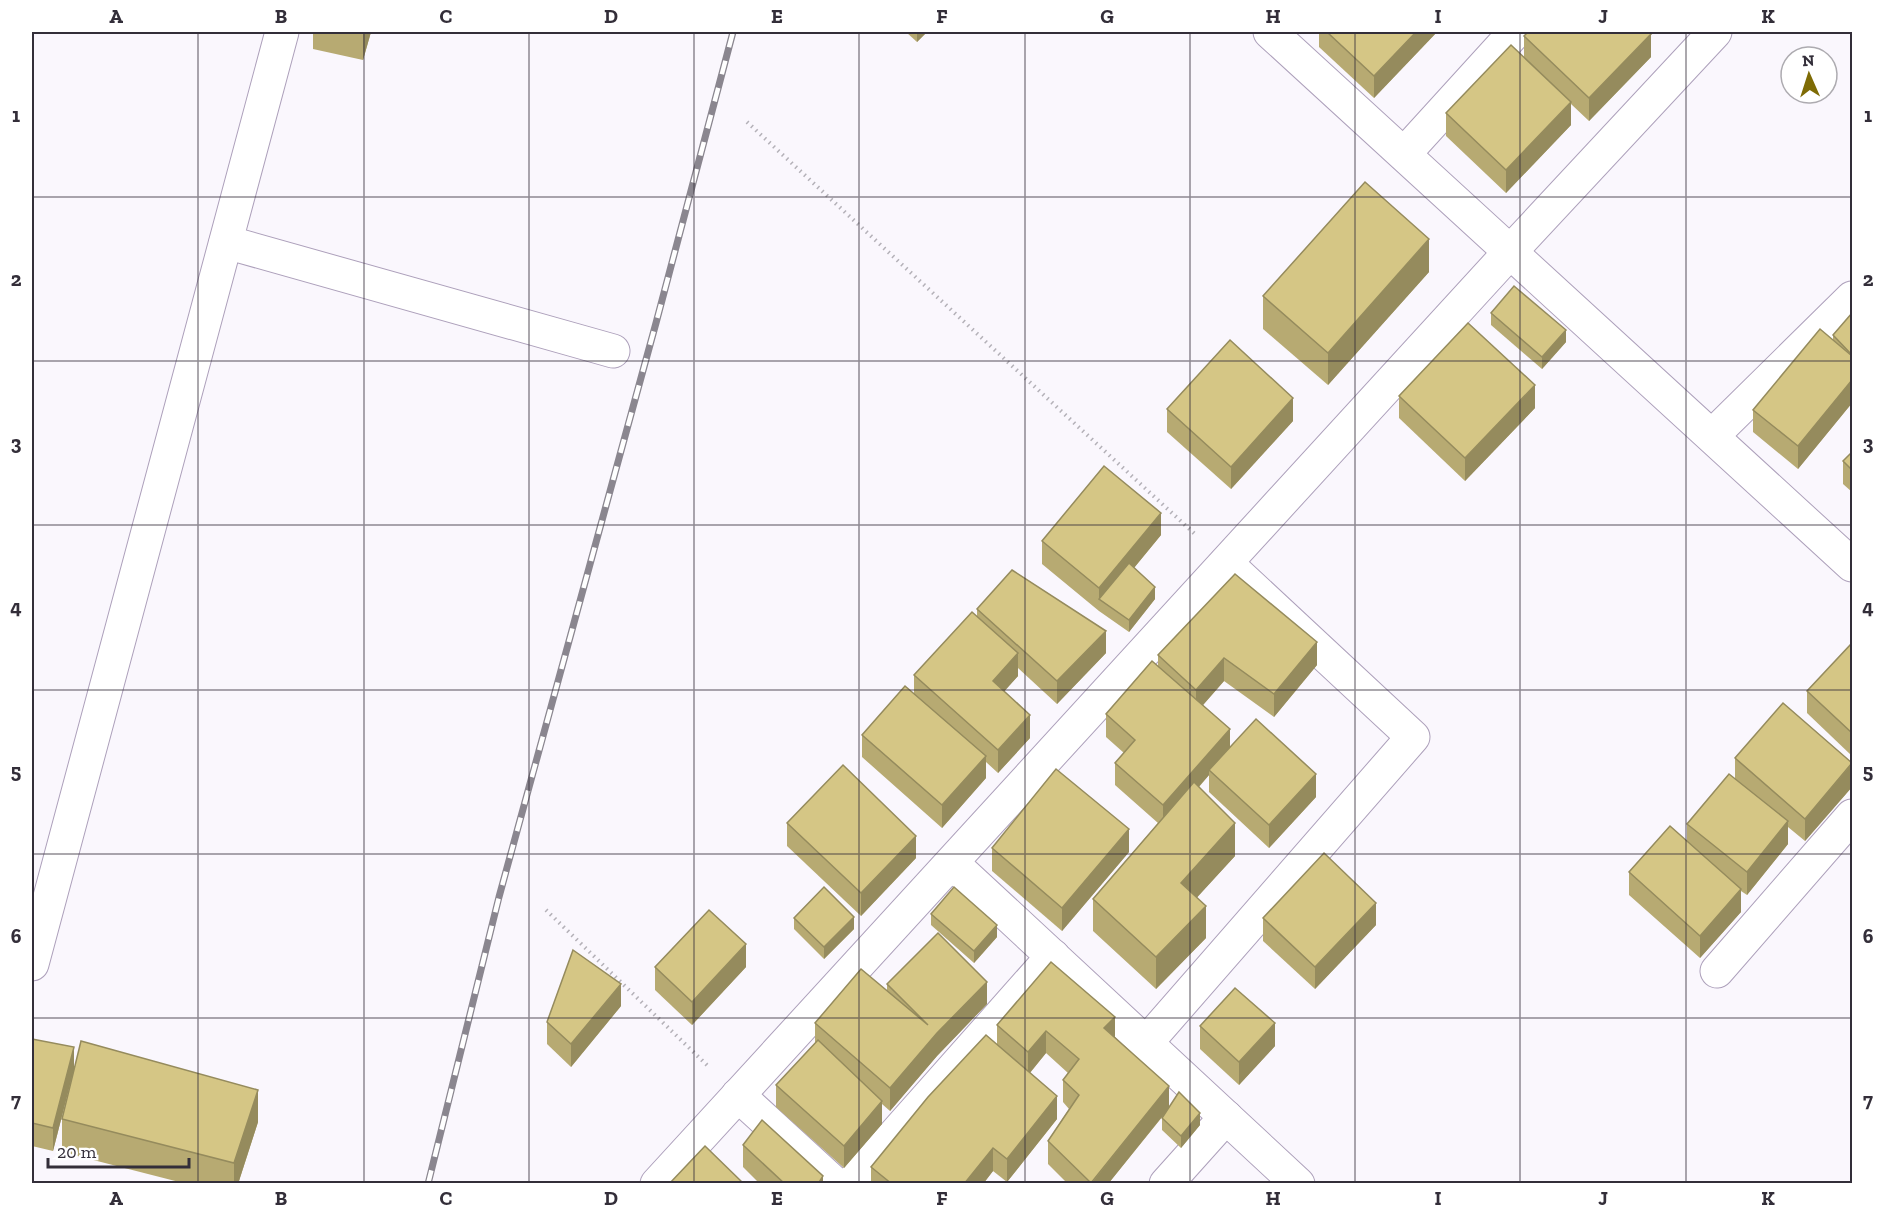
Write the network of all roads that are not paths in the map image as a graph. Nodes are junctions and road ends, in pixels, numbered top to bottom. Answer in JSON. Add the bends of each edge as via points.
{"nodes":[{"id":1,"x":282,"y":32,"type":"edge"},
{"id":2,"x":1515,"y":32,"type":"edge"},
{"id":3,"x":1715,"y":32,"type":"edge"},
{"id":4,"x":1289,"y":38,"type":"edge"},
{"id":5,"x":1404,"y":154,"type":"junction"},
{"id":6,"x":226,"y":242,"type":"junction"},
{"id":7,"x":1510,"y":252,"type":"junction"},
{"id":8,"x":1852,"y":298,"type":"edge"},
{"id":9,"x":613,"y":351,"type":"dead end"},
{"id":10,"x":1712,"y":436,"type":"junction"},
{"id":11,"x":1226,"y":563,"type":"junction"},
{"id":12,"x":1852,"y":565,"type":"edge"},
{"id":13,"x":1852,"y":816,"type":"edge"},
{"id":14,"x":952,"y":863,"type":"junction"},
{"id":15,"x":1053,"y":956,"type":"junction"},
{"id":16,"x":32,"y":964,"type":"edge"},
{"id":17,"x":1717,"y":971,"type":"dead end"},
{"id":18,"x":1146,"y":1043,"type":"junction"},
{"id":19,"x":738,"y":1095,"type":"junction"},
{"id":20,"x":1226,"y":1117,"type":"junction"},
{"id":21,"x":657,"y":1184,"type":"edge"},
{"id":22,"x":835,"y":1184,"type":"edge"},
{"id":23,"x":851,"y":1184,"type":"edge"},
{"id":24,"x":1166,"y":1184,"type":"edge"},
{"id":25,"x":1298,"y":1184,"type":"edge"}],
"edges":[{"from":1,"to":6,"type":"street"},
{"from":2,"to":5,"type":"street"},
{"from":3,"to":7,"type":"street"},
{"from":4,"to":5,"type":"street"},
{"from":5,"to":7,"type":"street"},
{"from":6,"to":9,"type":"street"},
{"from":6,"to":16,"type":"street"},
{"from":7,"to":10,"type":"street"},
{"from":7,"to":11,"type":"street"},
{"from":8,"to":10,"type":"street"},
{"from":10,"to":12,"type":"street"},
{"from":11,"to":14,"type":"street"},
{"from":11,"to":18,"type":"street","via":[[1413,737]]},
{"from":13,"to":17,"type":"street"},
{"from":14,"to":15,"type":"street"},
{"from":14,"to":19,"type":"street"},
{"from":15,"to":18,"type":"street"},
{"from":15,"to":23,"type":"street"},
{"from":18,"to":20,"type":"street"},
{"from":19,"to":21,"type":"street"},
{"from":19,"to":22,"type":"street"},
{"from":20,"to":24,"type":"street"},
{"from":20,"to":25,"type":"street"}]}
